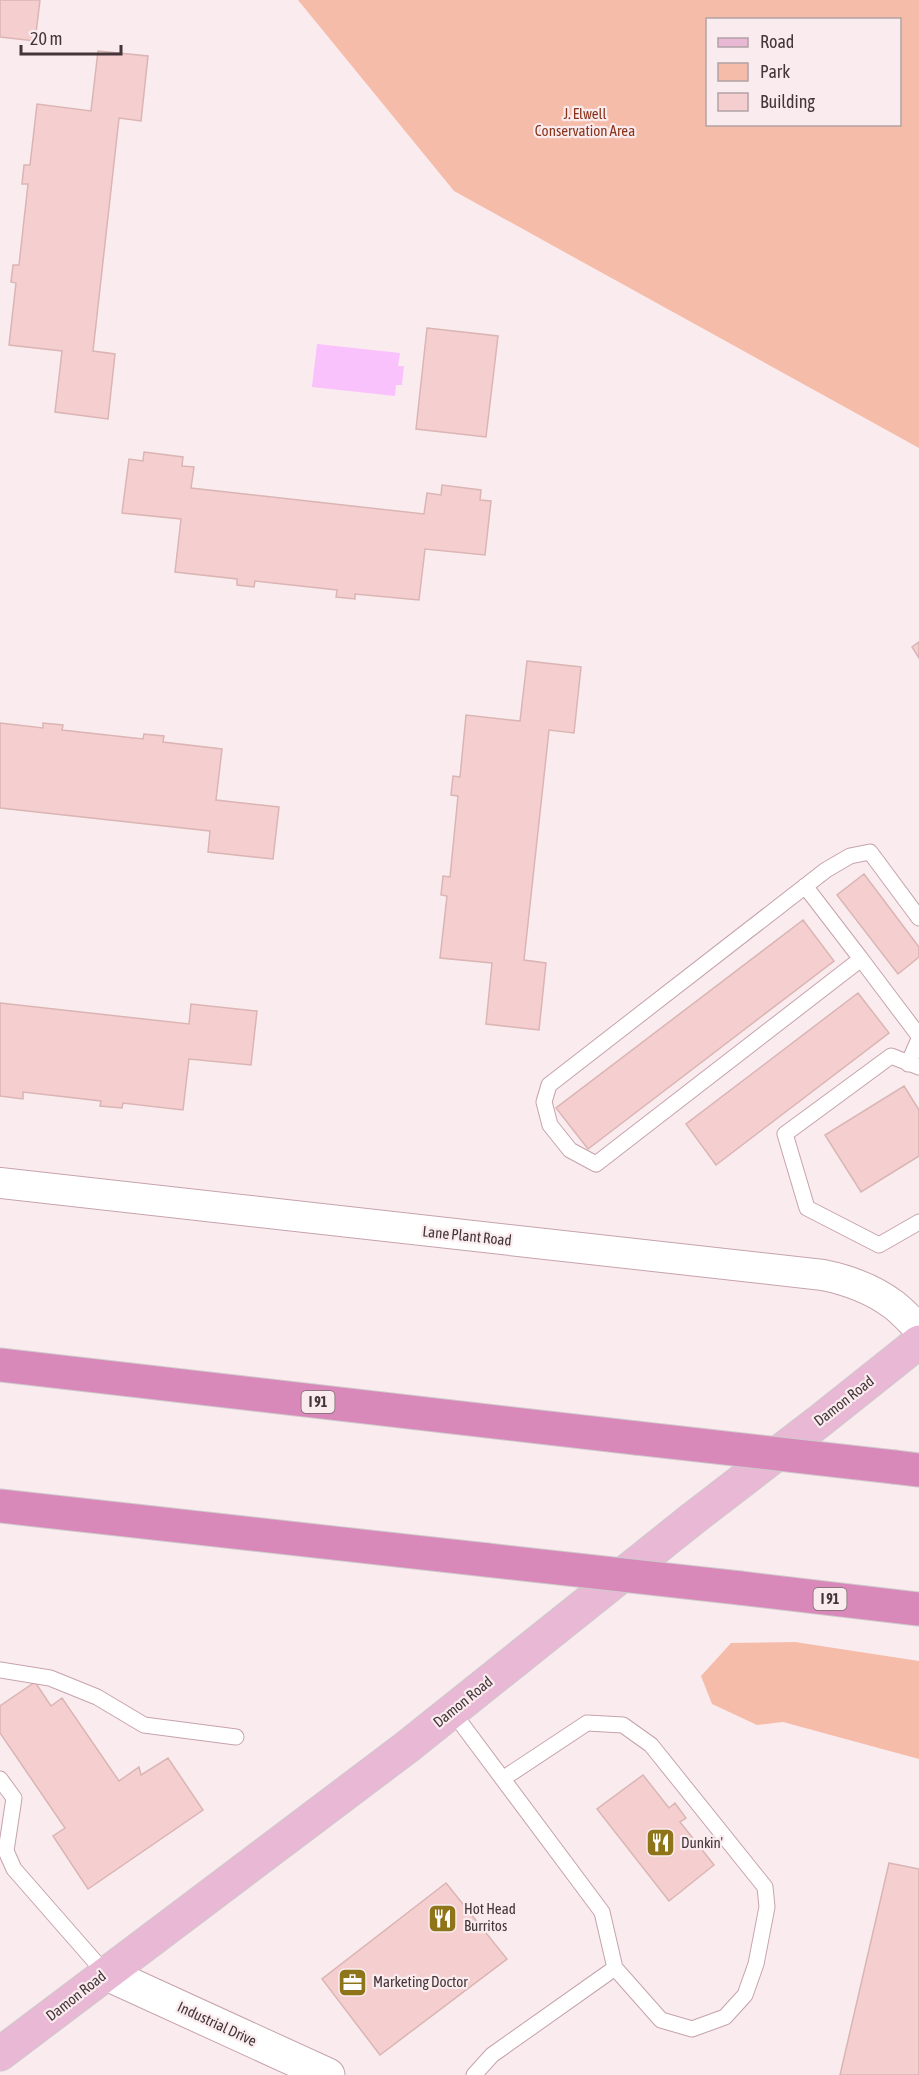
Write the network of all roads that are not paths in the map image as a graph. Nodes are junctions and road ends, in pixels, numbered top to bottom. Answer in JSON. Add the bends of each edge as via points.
{"nodes":[{"id":1,"x":805,"y":886,"type":"junction"},
{"id":2,"x":919,"y":918,"type":"edge"},
{"id":3,"x":861,"y":959,"type":"junction"},
{"id":4,"x":919,"y":1037,"type":"edge"},
{"id":5,"x":914,"y":1065,"type":"edge"},
{"id":6,"x":0,"y":1183,"type":"edge"},
{"id":7,"x":919,"y":1222,"type":"edge"},
{"id":8,"x":919,"y":1329,"type":"edge"},
{"id":9,"x":919,"y":1342,"type":"edge"},
{"id":10,"x":0,"y":1365,"type":"edge"},
{"id":11,"x":906,"y":1468,"type":"edge"},
{"id":12,"x":0,"y":1506,"type":"edge"},
{"id":13,"x":919,"y":1609,"type":"edge"},
{"id":14,"x":0,"y":1670,"type":"edge"},
{"id":15,"x":452,"y":1711,"type":"junction"},
{"id":16,"x":236,"y":1737,"type":"dead end"},
{"id":17,"x":0,"y":1779,"type":"edge"},
{"id":18,"x":504,"y":1779,"type":"junction"},
{"id":19,"x":3,"y":1853,"type":"edge"},
{"id":20,"x":615,"y":1968,"type":"junction"},
{"id":21,"x":105,"y":1973,"type":"junction"},
{"id":22,"x":0,"y":2054,"type":"edge"},
{"id":23,"x":328,"y":2075,"type":"edge"},
{"id":24,"x":474,"y":2075,"type":"edge"}],
"edges":[{"from":1,"to":2,"type":"lane","via":[[850,856],[870,852]]},
{"from":1,"to":3,"type":"lane"},
{"from":1,"to":3,"type":"lane","via":[[549,1085],[544,1101],[550,1125],[570,1150],[596,1164]]},
{"from":3,"to":4,"type":"lane"},
{"from":4,"to":5,"type":"lane"},
{"from":5,"to":7,"type":"lane","via":[[891,1056],[785,1134],[807,1208],[879,1245]]},
{"from":6,"to":8,"type":"street","name":"Lane Plant Road","via":[[823,1275],[879,1296]]},
{"from":9,"to":15,"type":"main road","name":"Damon Road"},
{"from":10,"to":11,"type":"highway","number":"I 91","bridge":true},
{"from":12,"to":13,"type":"highway","number":"I 91","bridge":true},
{"from":14,"to":16,"type":"lane","via":[[50,1678],[97,1697],[144,1725]]},
{"from":15,"to":18,"type":"lane"},
{"from":15,"to":21,"type":"main road","name":"Damon Road"},
{"from":17,"to":19,"type":"lane","via":[[14,1798]]},
{"from":18,"to":20,"type":"lane","via":[[602,1912]]},
{"from":18,"to":20,"type":"lane","via":[[587,1723],[623,1725],[651,1744],[765,1887],[767,1906],[756,1965],[745,1995],[724,2017],[692,2029],[661,2020]]},
{"from":19,"to":21,"type":"lane"},
{"from":20,"to":24,"type":"lane","via":[[492,2055]]},
{"from":21,"to":22,"type":"main road","name":"Damon Road"},
{"from":21,"to":23,"type":"street","name":"Industrial Drive"}]}
